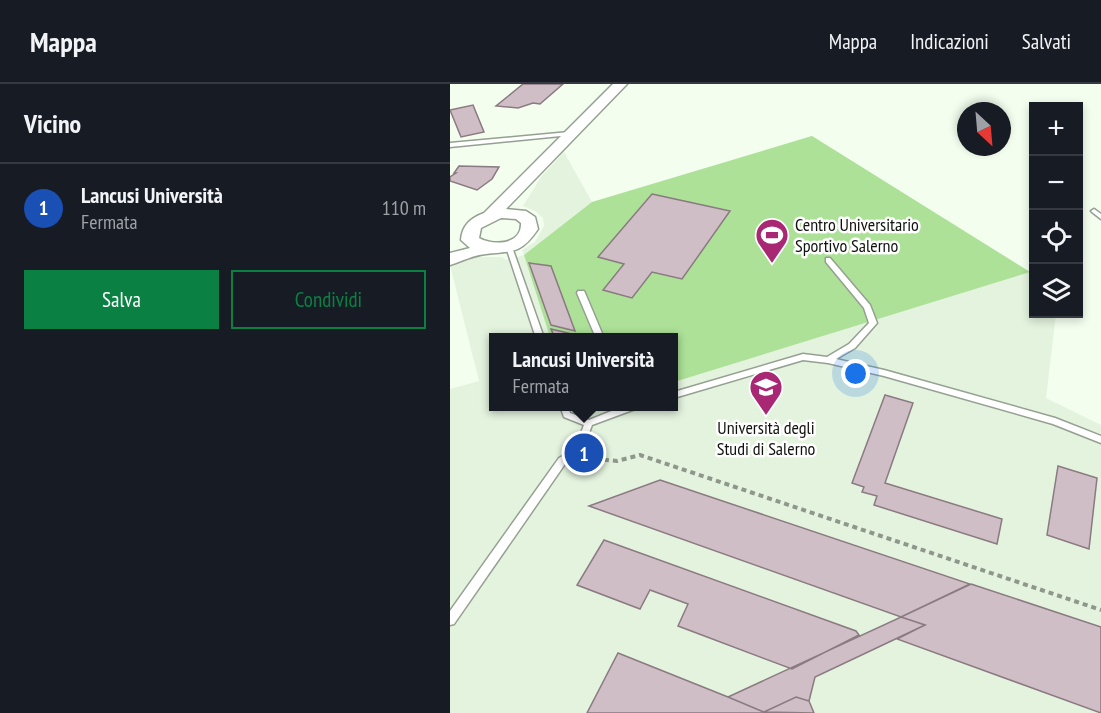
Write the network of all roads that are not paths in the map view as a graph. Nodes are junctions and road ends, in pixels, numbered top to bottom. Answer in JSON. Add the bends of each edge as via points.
{"nodes":[{"id":1,"x":620,"y":84,"type":"edge"},
{"id":2,"x":569,"y":134,"type":"junction"},
{"id":3,"x":450,"y":145,"type":"edge"},
{"id":4,"x":521,"y":183,"type":"junction"},
{"id":5,"x":520,"y":214,"type":"junction"},
{"id":6,"x":490,"y":216,"type":"junction"},
{"id":7,"x":469,"y":233,"type":"junction"},
{"id":8,"x":509,"y":247,"type":"junction"},
{"id":9,"x":485,"y":249,"type":"junction"},
{"id":10,"x":450,"y":250,"type":"edge"},
{"id":11,"x":450,"y":259,"type":"edge"},
{"id":12,"x":828,"y":260,"type":"dead end"},
{"id":13,"x":581,"y":293,"type":"dead end"},
{"id":14,"x":538,"y":333,"type":"edge"},
{"id":15,"x":598,"y":333,"type":"edge"},
{"id":16,"x":828,"y":360,"type":"junction"},
{"id":17,"x":678,"y":394,"type":"edge"},
{"id":18,"x":566,"y":411,"type":"edge"},
{"id":19,"x":621,"y":411,"type":"edge"},
{"id":20,"x":589,"y":423,"type":"junction"},
{"id":21,"x":1101,"y":440,"type":"edge"},
{"id":22,"x":450,"y":620,"type":"edge"}],
"edges":[{"from":1,"to":2,"type":"street"},
{"from":2,"to":3,"type":"lane"},
{"from":2,"to":4,"type":"street"},
{"from":4,"to":5,"type":"street","via":[[517,206]]},
{"from":4,"to":6,"type":"street"},
{"from":5,"to":6,"type":"street"},
{"from":5,"to":8,"type":"street","via":[[531,224],[531,230],[527,237]]},
{"from":6,"to":7,"type":"street","via":[[480,220]]},
{"from":7,"to":9,"type":"street","via":[[470,240]]},
{"from":7,"to":10,"type":"street"},
{"from":8,"to":9,"type":"street"},
{"from":8,"to":14,"type":"lane"},
{"from":9,"to":11,"type":"street"},
{"from":12,"to":16,"type":"lane","via":[[867,307],[873,323],[852,346]]},
{"from":13,"to":15,"type":"lane"},
{"from":16,"to":17,"type":"lane","via":[[803,357]]},
{"from":16,"to":21,"type":"lane","via":[[1055,421]]},
{"from":18,"to":20,"type":"lane"},
{"from":19,"to":20,"type":"lane"},
{"from":20,"to":22,"type":"lane","via":[[578,451],[562,461]]}]}
